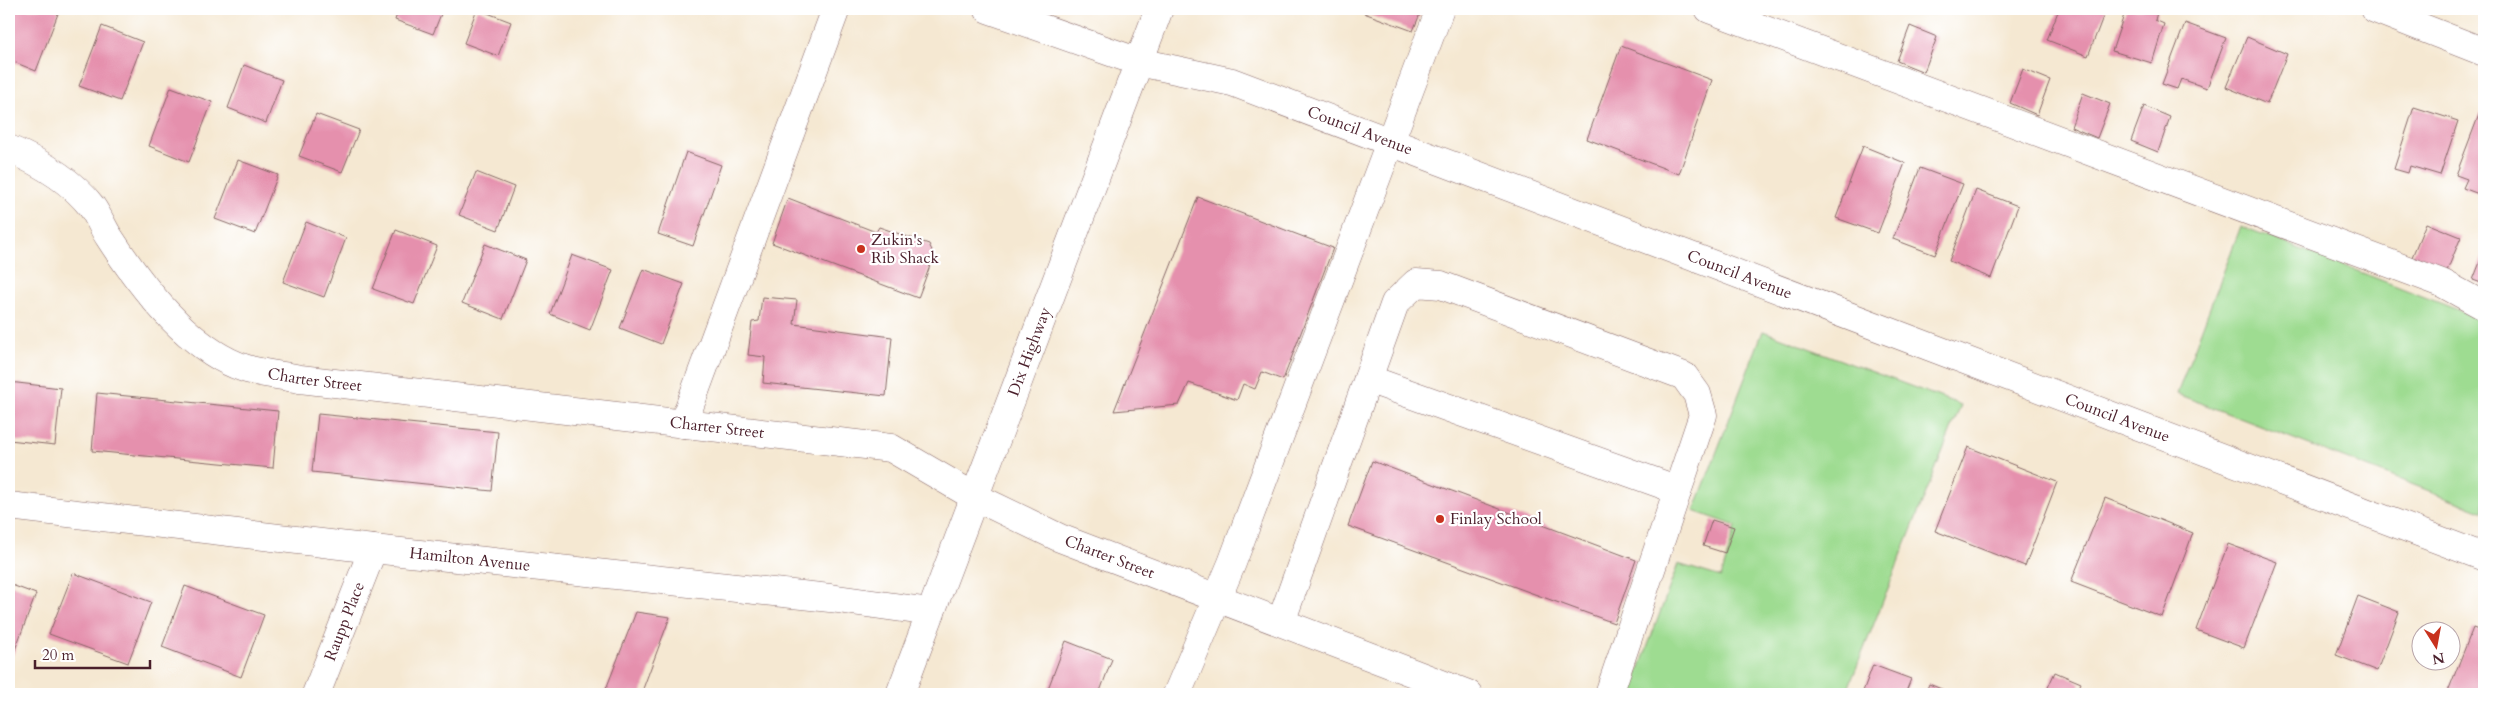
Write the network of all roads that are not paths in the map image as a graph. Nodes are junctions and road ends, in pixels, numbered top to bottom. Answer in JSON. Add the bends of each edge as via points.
{"nodes":[{"id":1,"x":836,"y":9,"type":"edge"},
{"id":2,"x":988,"y":9,"type":"edge"},
{"id":3,"x":1159,"y":9,"type":"edge"},
{"id":4,"x":1440,"y":9,"type":"edge"},
{"id":5,"x":1709,"y":9,"type":"edge"},
{"id":6,"x":2375,"y":9,"type":"edge"},
{"id":7,"x":2484,"y":52,"type":"edge"},
{"id":8,"x":1138,"y":62,"type":"junction"},
{"id":9,"x":1389,"y":141,"type":"junction"},
{"id":10,"x":9,"y":149,"type":"edge"},
{"id":11,"x":2484,"y":306,"type":"edge"},
{"id":12,"x":1368,"y":379,"type":"junction"},
{"id":13,"x":683,"y":424,"type":"junction"},
{"id":14,"x":1678,"y":490,"type":"junction"},
{"id":15,"x":975,"y":496,"type":"junction"},
{"id":16,"x":9,"y":506,"type":"edge"},
{"id":17,"x":373,"y":549,"type":"junction"},
{"id":18,"x":2484,"y":558,"type":"edge"},
{"id":19,"x":1217,"y":598,"type":"junction"},
{"id":20,"x":931,"y":612,"type":"junction"},
{"id":21,"x":1281,"y":622,"type":"junction"},
{"id":22,"x":316,"y":694,"type":"edge"},
{"id":23,"x":900,"y":694,"type":"edge"},
{"id":24,"x":1177,"y":694,"type":"edge"},
{"id":25,"x":1468,"y":694,"type":"edge"},
{"id":26,"x":1609,"y":694,"type":"edge"}],
"edges":[{"from":1,"to":13,"type":"street"},
{"from":2,"to":8,"type":"street","name":"Council Avenue"},
{"from":3,"to":8,"type":"street","name":"Dix Highway"},
{"from":4,"to":9,"type":"street"},
{"from":5,"to":11,"type":"street","via":[[2442,283]]},
{"from":6,"to":7,"type":"street"},
{"from":8,"to":9,"type":"street","name":"Council Avenue","via":[[1232,82]]},
{"from":8,"to":15,"type":"street","name":"Dix Highway"},
{"from":9,"to":18,"type":"street","name":"Council Avenue"},
{"from":9,"to":19,"type":"street"},
{"from":10,"to":13,"type":"street","name":"Charter Street","via":[[38,161],[68,183],[92,207],[110,238],[165,312],[196,342],[243,368],[300,379]]},
{"from":12,"to":14,"type":"street"},
{"from":12,"to":14,"type":"street","via":[[1395,303],[1416,283],[1441,285],[1684,376],[1697,394],[1703,415]]},
{"from":12,"to":21,"type":"street"},
{"from":13,"to":15,"type":"street","name":"Charter Street","via":[[891,448]]},
{"from":14,"to":26,"type":"street"},
{"from":15,"to":19,"type":"street","name":"Charter Street","via":[[1060,538]]},
{"from":15,"to":20,"type":"street","name":"Dix Highway"},
{"from":16,"to":17,"type":"street","name":"Hamilton Avenue"},
{"from":17,"to":20,"type":"street","name":"Hamilton Avenue","via":[[830,598]]},
{"from":17,"to":22,"type":"street","name":"Raupp Place"},
{"from":19,"to":21,"type":"street","name":"Charter Street"},
{"from":19,"to":24,"type":"street"},
{"from":20,"to":23,"type":"street","name":"Dix Highway"},
{"from":21,"to":25,"type":"street","name":"Charter Street"}]}
